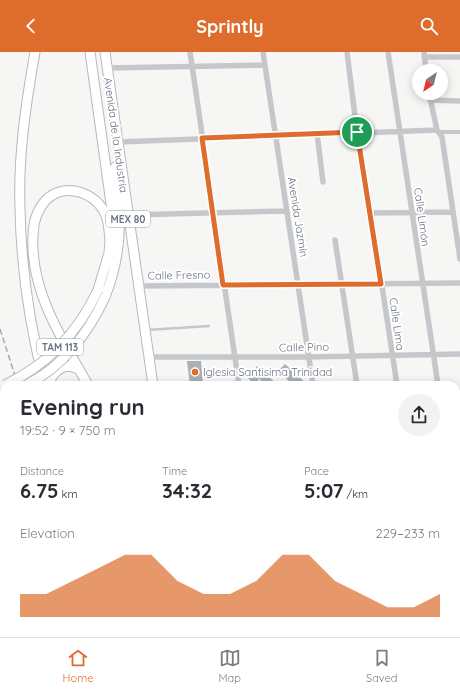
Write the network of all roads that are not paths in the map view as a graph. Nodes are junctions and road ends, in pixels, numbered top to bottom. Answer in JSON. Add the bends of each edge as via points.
{"nodes":[{"id":1,"x":35,"y":52,"type":"edge"},
{"id":2,"x":90,"y":52,"type":"edge"},
{"id":3,"x":105,"y":52,"type":"edge"},
{"id":4,"x":190,"y":52,"type":"edge"},
{"id":5,"x":263,"y":52,"type":"edge"},
{"id":6,"x":347,"y":52,"type":"edge"},
{"id":7,"x":388,"y":52,"type":"edge"},
{"id":8,"x":424,"y":54,"type":"edge"},
{"id":9,"x":460,"y":57,"type":"edge"},
{"id":10,"x":425,"y":64,"type":"edge"},
{"id":11,"x":265,"y":65,"type":"junction"},
{"id":12,"x":192,"y":66,"type":"junction"},
{"id":13,"x":107,"y":68,"type":"junction"},
{"id":14,"x":430,"y":100,"type":"joint"},
{"id":15,"x":460,"y":101,"type":"edge"},
{"id":16,"x":399,"y":130,"type":"junction"},
{"id":17,"x":438,"y":131,"type":"junction"},
{"id":18,"x":357,"y":132,"type":"junction"},
{"id":19,"x":460,"y":132,"type":"edge"},
{"id":20,"x":317,"y":133,"type":"junction"},
{"id":21,"x":275,"y":135,"type":"junction"},
{"id":22,"x":202,"y":138,"type":"junction"},
{"id":23,"x":118,"y":142,"type":"junction"},
{"id":24,"x":323,"y":182,"type":"dead end"},
{"id":25,"x":287,"y":211,"type":"junction"},
{"id":26,"x":412,"y":212,"type":"junction"},
{"id":27,"x":452,"y":212,"type":"junction"},
{"id":28,"x":213,"y":213,"type":"junction"},
{"id":29,"x":371,"y":213,"type":"junction"},
{"id":30,"x":128,"y":215,"type":"junction"},
{"id":31,"x":110,"y":240,"type":"junction"},
{"id":32,"x":334,"y":240,"type":"dead end"},
{"id":33,"x":459,"y":249,"type":"edge"},
{"id":34,"x":460,"y":259,"type":"edge"},
{"id":35,"x":422,"y":283,"type":"junction"},
{"id":36,"x":460,"y":283,"type":"edge"},
{"id":37,"x":298,"y":284,"type":"junction"},
{"id":38,"x":341,"y":284,"type":"junction"},
{"id":39,"x":381,"y":284,"type":"junction"},
{"id":40,"x":223,"y":285,"type":"junction"},
{"id":41,"x":138,"y":286,"type":"junction"},
{"id":42,"x":209,"y":326,"type":"dead end"},
{"id":43,"x":145,"y":330,"type":"junction"},
{"id":44,"x":460,"y":354,"type":"edge"},
{"id":45,"x":353,"y":355,"type":"junction"},
{"id":46,"x":392,"y":355,"type":"junction"},
{"id":47,"x":434,"y":355,"type":"junction"},
{"id":48,"x":149,"y":357,"type":"junction"},
{"id":49,"x":235,"y":357,"type":"junction"},
{"id":50,"x":309,"y":357,"type":"junction"},
{"id":51,"x":79,"y":370,"type":"junction"},
{"id":52,"x":11,"y":381,"type":"edge"},
{"id":53,"x":32,"y":381,"type":"edge"},
{"id":54,"x":45,"y":381,"type":"edge"},
{"id":55,"x":49,"y":381,"type":"edge"},
{"id":56,"x":86,"y":381,"type":"edge"},
{"id":57,"x":152,"y":381,"type":"edge"},
{"id":58,"x":238,"y":381,"type":"edge"},
{"id":59,"x":312,"y":381,"type":"edge"},
{"id":60,"x":356,"y":381,"type":"edge"},
{"id":61,"x":396,"y":381,"type":"edge"},
{"id":62,"x":437,"y":381,"type":"edge"}],
"edges":[{"from":1,"to":54,"type":"highway","via":[[26,107],[20,208],[25,276]]},
{"from":2,"to":31,"type":"highway","via":[[111,197]]},
{"from":3,"to":13,"type":"highway","name":"Avenida de la Industria","number":"MEX 80"},
{"from":4,"to":12,"type":"street"},
{"from":5,"to":11,"type":"street","name":"Avenida Jazmín"},
{"from":6,"to":18,"type":"street","name":"Calle Lima"},
{"from":7,"to":16,"type":"street","name":"Calle Limón"},
{"from":8,"to":9,"type":"street"},
{"from":8,"to":10,"type":"street"},
{"from":11,"to":12,"type":"street"},
{"from":11,"to":21,"type":"street","name":"Avenida Jazmín"},
{"from":12,"to":13,"type":"street"},
{"from":12,"to":22,"type":"street"},
{"from":13,"to":23,"type":"highway","name":"Avenida de la Industria","number":"MEX 80"},
{"from":14,"to":15,"type":"street"},
{"from":14,"to":17,"type":"street"},
{"from":16,"to":17,"type":"street"},
{"from":16,"to":18,"type":"street"},
{"from":16,"to":26,"type":"street","name":"Calle Limón"},
{"from":17,"to":19,"type":"street"},
{"from":17,"to":27,"type":"street","via":[[442,137]]},
{"from":18,"to":20,"type":"street"},
{"from":18,"to":29,"type":"street","name":"Calle Lima"},
{"from":20,"to":21,"type":"street"},
{"from":20,"to":24,"type":"street"},
{"from":21,"to":22,"type":"street"},
{"from":21,"to":25,"type":"street","name":"Avenida Jazmín"},
{"from":22,"to":23,"type":"street"},
{"from":22,"to":28,"type":"street"},
{"from":23,"to":30,"type":"highway","name":"Avenida de la Industria","number":"MEX 80"},
{"from":23,"to":53,"type":"highway","bridge":true,"via":[[114,159],[120,234],[115,269],[105,297],[90,325],[72,348],[47,372]]},
{"from":25,"to":28,"type":"street"},
{"from":25,"to":37,"type":"street","name":"Avenida Jazmín"},
{"from":26,"to":27,"type":"street"},
{"from":26,"to":29,"type":"street"},
{"from":26,"to":35,"type":"street","name":"Calle Limón"},
{"from":27,"to":33,"type":"street"},
{"from":28,"to":30,"type":"street"},
{"from":28,"to":40,"type":"street"},
{"from":29,"to":39,"type":"street","name":"Calle Lima"},
{"from":30,"to":41,"type":"highway","name":"Avenida de la Industria","number":"MEX 80"},
{"from":31,"to":51,"type":"highway","via":[[103,210],[94,199],[81,192],[58,192],[42,206],[35,219],[32,236],[34,260],[42,294],[58,334]]},
{"from":31,"to":52,"type":"highway","number":"TAM 113","bridge":true,"via":[[109,253],[98,290],[82,320],[58,349]]},
{"from":32,"to":38,"type":"street"},
{"from":33,"to":34,"type":"street"},
{"from":35,"to":36,"type":"street","name":"Calle Fresno"},
{"from":35,"to":39,"type":"street","name":"Calle Fresno"},
{"from":35,"to":47,"type":"street","name":"Calle Limón"},
{"from":37,"to":38,"type":"street","name":"Calle Fresno"},
{"from":37,"to":40,"type":"street","name":"Calle Fresno"},
{"from":37,"to":50,"type":"street","name":"Avenida Jazmín"},
{"from":38,"to":39,"type":"street","name":"Calle Fresno"},
{"from":38,"to":45,"type":"street"},
{"from":39,"to":46,"type":"street","name":"Calle Lima"},
{"from":40,"to":41,"type":"street","name":"Calle Fresno"},
{"from":40,"to":49,"type":"street"},
{"from":41,"to":43,"type":"highway","name":"Avenida de la Industria","number":"MEX 80"},
{"from":42,"to":43,"type":"lane"},
{"from":43,"to":48,"type":"highway","name":"Avenida de la Industria","number":"MEX 80"},
{"from":44,"to":47,"type":"street","name":"Calle Pino"},
{"from":45,"to":46,"type":"street","name":"Calle Pino"},
{"from":45,"to":50,"type":"street","name":"Calle Pino"},
{"from":45,"to":60,"type":"street"},
{"from":46,"to":47,"type":"street","name":"Calle Pino"},
{"from":46,"to":61,"type":"street","name":"Calle Lima"},
{"from":47,"to":62,"type":"street","name":"Calle Limón"},
{"from":48,"to":49,"type":"street","name":"Calle Pino"},
{"from":48,"to":57,"type":"highway","name":"Avenida de la Industria","number":"MEX 80"},
{"from":49,"to":50,"type":"street","name":"Calle Pino"},
{"from":49,"to":58,"type":"street"},
{"from":50,"to":59,"type":"street","name":"Avenida Jazmín"},
{"from":51,"to":55,"type":"highway","via":[[67,366]]},
{"from":51,"to":56,"type":"highway"}]}
